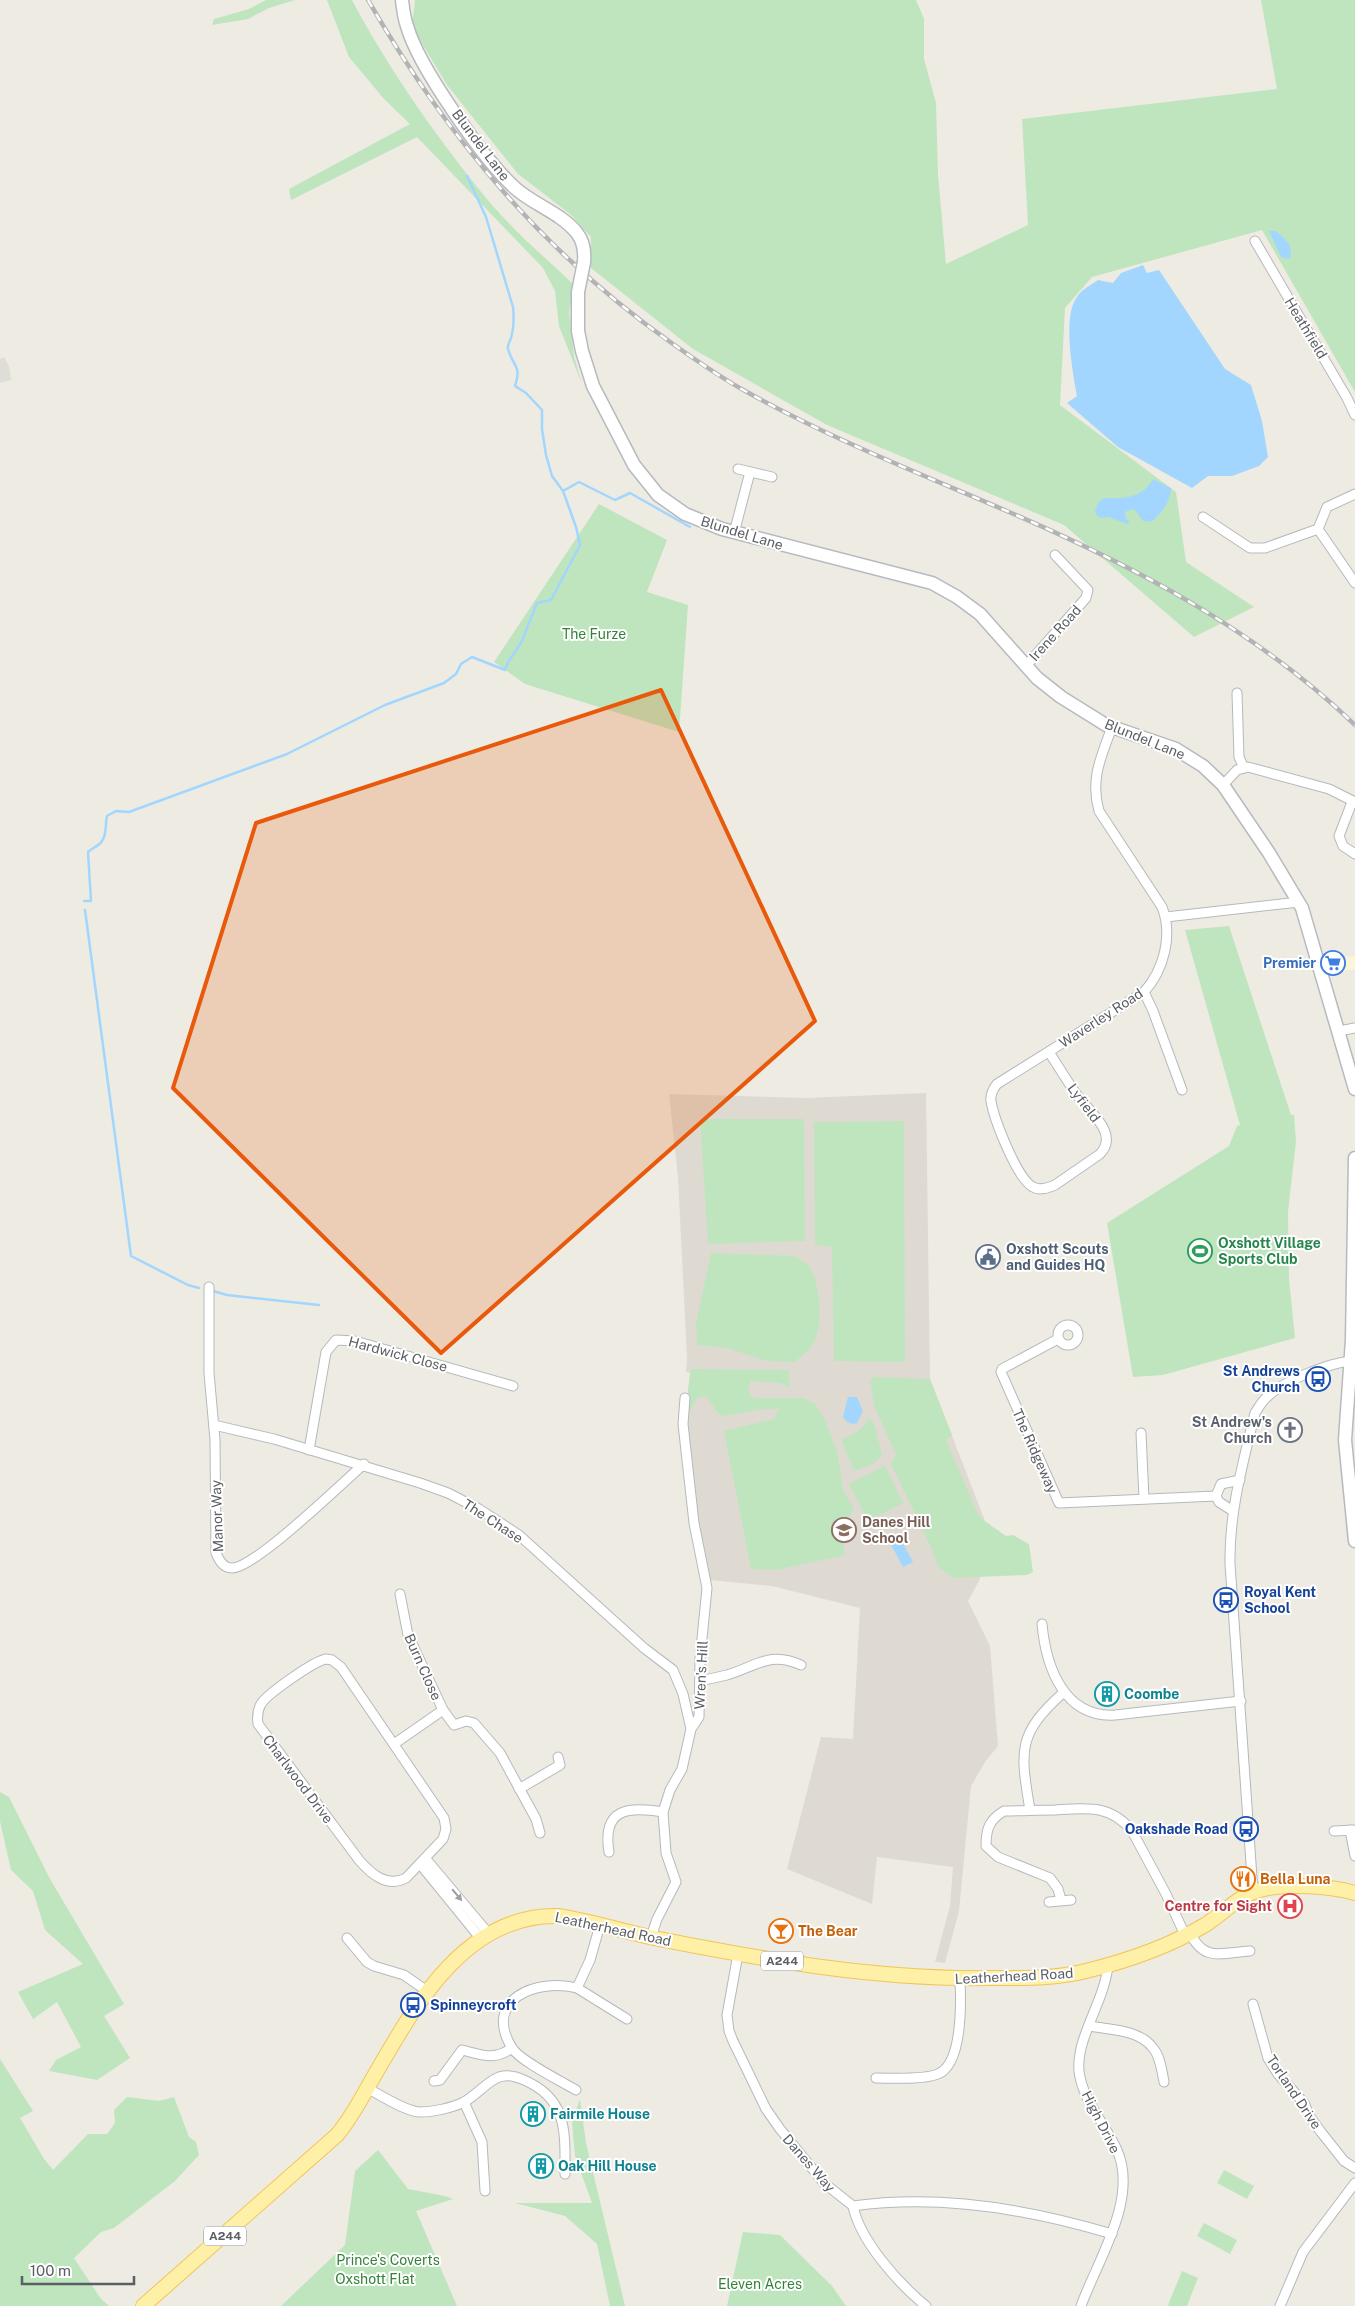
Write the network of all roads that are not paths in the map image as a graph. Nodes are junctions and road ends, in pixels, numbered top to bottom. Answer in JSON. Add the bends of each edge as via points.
{"nodes":[{"id":1,"x":402,"y":0,"type":"edge"},
{"id":2,"x":1255,"y":241,"type":"dead end"},
{"id":3,"x":1355,"y":415,"type":"edge"},
{"id":4,"x":738,"y":469,"type":"dead end"},
{"id":5,"x":750,"y":472,"type":"junction"},
{"id":6,"x":772,"y":477,"type":"dead end"},
{"id":7,"x":1355,"y":494,"type":"edge"},
{"id":8,"x":1203,"y":517,"type":"dead end"},
{"id":9,"x":1318,"y":529,"type":"junction"},
{"id":10,"x":734,"y":533,"type":"junction"},
{"id":11,"x":1055,"y":555,"type":"dead end"},
{"id":12,"x":1355,"y":583,"type":"edge"},
{"id":13,"x":1026,"y":666,"type":"junction"},
{"id":14,"x":1237,"y":693,"type":"dead end"},
{"id":15,"x":1112,"y":727,"type":"junction"},
{"id":16,"x":1244,"y":768,"type":"junction"},
{"id":17,"x":1223,"y":785,"type":"junction"},
{"id":18,"x":1354,"y":802,"type":"edge"},
{"id":19,"x":1355,"y":854,"type":"edge"},
{"id":20,"x":1301,"y":905,"type":"junction"},
{"id":21,"x":1166,"y":917,"type":"junction"},
{"id":22,"x":1144,"y":992,"type":"junction"},
{"id":23,"x":1355,"y":1028,"type":"edge"},
{"id":24,"x":1339,"y":1031,"type":"junction"},
{"id":25,"x":1048,"y":1052,"type":"junction"},
{"id":26,"x":1355,"y":1088,"type":"edge"},
{"id":27,"x":1182,"y":1090,"type":"dead end"},
{"id":28,"x":1355,"y":1160,"type":"edge"},
{"id":29,"x":1047,"y":1188,"type":"joint"},
{"id":30,"x":209,"y":1287,"type":"dead end"},
{"id":31,"x":1058,"y":1339,"type":"dead end"},
{"id":32,"x":1352,"y":1355,"type":"edge"},
{"id":33,"x":513,"y":1386,"type":"dead end"},
{"id":34,"x":684,"y":1398,"type":"dead end"},
{"id":35,"x":214,"y":1425,"type":"junction"},
{"id":36,"x":1141,"y":1433,"type":"dead end"},
{"id":37,"x":309,"y":1450,"type":"junction"},
{"id":38,"x":364,"y":1464,"type":"junction"},
{"id":39,"x":1240,"y":1480,"type":"junction"},
{"id":40,"x":1216,"y":1496,"type":"junction"},
{"id":41,"x":1144,"y":1499,"type":"junction"},
{"id":42,"x":1233,"y":1511,"type":"junction"},
{"id":43,"x":1355,"y":1541,"type":"edge"},
{"id":44,"x":400,"y":1594,"type":"dead end"},
{"id":45,"x":1042,"y":1624,"type":"dead end"},
{"id":46,"x":801,"y":1664,"type":"dead end"},
{"id":47,"x":700,"y":1681,"type":"junction"},
{"id":48,"x":1064,"y":1692,"type":"junction"},
{"id":49,"x":1241,"y":1701,"type":"junction"},
{"id":50,"x":443,"y":1710,"type":"junction"},
{"id":51,"x":691,"y":1730,"type":"junction"},
{"id":52,"x":394,"y":1744,"type":"junction"},
{"id":53,"x":558,"y":1757,"type":"dead end"},
{"id":54,"x":519,"y":1789,"type":"junction"},
{"id":55,"x":1030,"y":1810,"type":"junction"},
{"id":56,"x":663,"y":1812,"type":"junction"},
{"id":57,"x":1353,"y":1830,"type":"edge"},
{"id":58,"x":1334,"y":1831,"type":"dead end"},
{"id":59,"x":540,"y":1833,"type":"dead end"},
{"id":60,"x":610,"y":1852,"type":"dead end"},
{"id":61,"x":1355,"y":1856,"type":"edge"},
{"id":62,"x":423,"y":1861,"type":"junction"},
{"id":63,"x":1253,"y":1892,"type":"junction"},
{"id":64,"x":1355,"y":1893,"type":"edge"},
{"id":65,"x":1061,"y":1900,"type":"junction"},
{"id":66,"x":1071,"y":1900,"type":"dead end"},
{"id":67,"x":1049,"y":1902,"type":"dead end"},
{"id":68,"x":600,"y":1925,"type":"junction"},
{"id":69,"x":1187,"y":1934,"type":"junction"},
{"id":70,"x":485,"y":1936,"type":"junction"},
{"id":71,"x":651,"y":1937,"type":"junction"},
{"id":72,"x":347,"y":1938,"type":"dead end"},
{"id":73,"x":1250,"y":1950,"type":"dead end"},
{"id":74,"x":738,"y":1954,"type":"junction"},
{"id":75,"x":1108,"y":1965,"type":"junction"},
{"id":76,"x":960,"y":1979,"type":"junction"},
{"id":77,"x":577,"y":1988,"type":"junction"},
{"id":78,"x":427,"y":1991,"type":"junction"},
{"id":79,"x":1253,"y":2004,"type":"dead end"},
{"id":80,"x":627,"y":2020,"type":"dead end"},
{"id":81,"x":1090,"y":2026,"type":"junction"},
{"id":82,"x":512,"y":2048,"type":"junction"},
{"id":83,"x":876,"y":2078,"type":"dead end"},
{"id":84,"x":434,"y":2081,"type":"dead end"},
{"id":85,"x":1164,"y":2082,"type":"dead end"},
{"id":86,"x":367,"y":2088,"type":"junction"},
{"id":87,"x":576,"y":2090,"type":"dead end"},
{"id":88,"x":464,"y":2102,"type":"junction"},
{"id":89,"x":1355,"y":2168,"type":"edge"},
{"id":90,"x":565,"y":2174,"type":"dead end"},
{"id":91,"x":1355,"y":2184,"type":"edge"},
{"id":92,"x":485,"y":2191,"type":"dead end"},
{"id":93,"x":853,"y":2206,"type":"junction"},
{"id":94,"x":1112,"y":2234,"type":"junction"},
{"id":95,"x":144,"y":2306,"type":"edge"},
{"id":96,"x":926,"y":2306,"type":"edge"},
{"id":97,"x":1081,"y":2306,"type":"edge"},
{"id":98,"x":1280,"y":2306,"type":"edge"}],
"edges":[{"from":1,"to":10,"type":"street","name":"Blundel Lane","bridge":true,"via":[[406,26],[418,53],[469,131],[513,186],[564,222],[584,246],[578,292],[578,331],[587,369],[634,465],[658,496],[671,506]]},
{"from":2,"to":3,"type":"street","name":"Heathfield"},
{"from":4,"to":5,"type":"street"},
{"from":5,"to":6,"type":"street"},
{"from":5,"to":10,"type":"street"},
{"from":7,"to":9,"type":"street","via":[[1327,507]]},
{"from":8,"to":9,"type":"street","via":[[1250,548],[1265,548]]},
{"from":9,"to":12,"type":"street"},
{"from":10,"to":13,"type":"street","name":"Blundel Lane","via":[[932,583],[980,614]]},
{"from":11,"to":13,"type":"street","name":"Irene Road","via":[[1088,590],[1086,598]]},
{"from":13,"to":15,"type":"street","name":"Blundel Lane","via":[[1061,696]]},
{"from":14,"to":16,"type":"street","via":[[1239,757]]},
{"from":15,"to":17,"type":"street","name":"Blundel Lane","via":[[1176,749],[1203,766]]},
{"from":15,"to":21,"type":"street","name":"Waverley Road","via":[[1096,772],[1095,796],[1099,811]]},
{"from":16,"to":17,"type":"street","via":[[1237,770]]},
{"from":16,"to":18,"type":"street","via":[[1266,770],[1309,782]]},
{"from":17,"to":20,"type":"street","name":"Blundel Lane"},
{"from":18,"to":19,"type":"street","via":[[1339,841]]},
{"from":20,"to":21,"type":"street"},
{"from":20,"to":24,"type":"street","name":"Blundel Lane"},
{"from":21,"to":22,"type":"street","name":"Waverley Road","via":[[1168,934],[1162,961]]},
{"from":22,"to":25,"type":"street","name":"Waverley Road"},
{"from":22,"to":27,"type":"street"},
{"from":23,"to":24,"type":"street"},
{"from":24,"to":26,"type":"street","name":"Blundel Lane"},
{"from":25,"to":29,"type":"street","name":"Lyfield","via":[[1106,1133],[1106,1141],[1100,1154]]},
{"from":25,"to":29,"type":"street","name":"Waverley Road","via":[[997,1084],[992,1090],[991,1100],[1008,1149],[1026,1183],[1038,1189]]},
{"from":28,"to":32,"type":"street"},
{"from":30,"to":35,"type":"street","name":"Manor Way","via":[[209,1373]]},
{"from":31,"to":41,"type":"street","name":"The Ridgeway","via":[[1001,1372],[1056,1499],[1065,1504]]},
{"from":32,"to":39,"type":"street","via":[[1294,1380],[1267,1396],[1255,1413]]},
{"from":32,"to":43,"type":"street","via":[[1344,1440]]},
{"from":33,"to":37,"type":"street","name":"Hardwick Close","via":[[355,1341],[336,1340],[326,1352]]},
{"from":34,"to":47,"type":"street","name":"Wren's Hill","via":[[683,1424],[694,1523],[707,1588]]},
{"from":35,"to":37,"type":"street","name":"The Chase","via":[[274,1438]]},
{"from":35,"to":38,"type":"street","name":"Manor Way","via":[[216,1553],[227,1567],[233,1568],[263,1552]]},
{"from":36,"to":41,"type":"street"},
{"from":37,"to":38,"type":"street","name":"The Chase"},
{"from":38,"to":51,"type":"street","name":"The Chase","via":[[448,1493],[519,1535],[644,1648],[673,1670],[683,1694]]},
{"from":39,"to":40,"type":"street","via":[[1222,1484]]},
{"from":39,"to":42,"type":"street"},
{"from":40,"to":41,"type":"street","name":"The Ridgeway"},
{"from":40,"to":42,"type":"street","via":[[1224,1507]]},
{"from":42,"to":49,"type":"street","via":[[1230,1564]]},
{"from":44,"to":50,"type":"street","name":"Burn Close","via":[[408,1635]]},
{"from":45,"to":48,"type":"street","via":[[1049,1660]]},
{"from":46,"to":47,"type":"street","via":[[779,1658],[763,1660],[728,1675]]},
{"from":47,"to":51,"type":"street","name":"Wren's Hill","via":[[699,1717]]},
{"from":48,"to":49,"type":"street","via":[[1071,1702],[1100,1716]]},
{"from":48,"to":55,"type":"street","via":[[1033,1724],[1026,1740],[1024,1774]]},
{"from":49,"to":63,"type":"street"},
{"from":50,"to":52,"type":"street","name":"Burn Close"},
{"from":50,"to":54,"type":"street","via":[[454,1725],[466,1721],[474,1723],[500,1752]]},
{"from":51,"to":56,"type":"street","name":"Wren's Hill","via":[[684,1762]]},
{"from":52,"to":62,"type":"street","name":"Charlwood Drive","via":[[445,1823],[445,1834]]},
{"from":52,"to":62,"type":"street","name":"Charlwood Drive","via":[[341,1666],[332,1660],[315,1662],[265,1699],[258,1711],[261,1729],[368,1870],[394,1882],[406,1878]]},
{"from":53,"to":54,"type":"street","via":[[560,1765]]},
{"from":54,"to":59,"type":"street","via":[[536,1818]]},
{"from":55,"to":65,"type":"street","via":[[1004,1811],[993,1817],[986,1834],[986,1846],[998,1857],[1050,1878]]},
{"from":55,"to":69,"type":"street","via":[[1091,1807],[1112,1814],[1125,1823]]},
{"from":56,"to":60,"type":"street","via":[[636,1810],[618,1814],[607,1832]]},
{"from":56,"to":71,"type":"street","name":"Wren's Hill","via":[[666,1853],[676,1882]]},
{"from":57,"to":58,"type":"street"},
{"from":57,"to":61,"type":"street"},
{"from":62,"to":70,"type":"street"},
{"from":63,"to":64,"type":"main road","number":"A244","via":[[1282,1887],[1329,1888]]},
{"from":63,"to":69,"type":"main road","number":"A244"},
{"from":65,"to":66,"type":"street"},
{"from":65,"to":67,"type":"street"},
{"from":68,"to":70,"type":"main road","name":"Leatherhead Road","number":"A244","via":[[558,1916],[541,1916],[523,1919]]},
{"from":68,"to":71,"type":"main road","name":"Leatherhead Road","number":"A244"},
{"from":68,"to":77,"type":"street","via":[[590,1960]]},
{"from":69,"to":73,"type":"street","via":[[1209,1954]]},
{"from":69,"to":75,"type":"main road","name":"Leatherhead Road","number":"A244"},
{"from":70,"to":78,"type":"main road","name":"Leatherhead Road","number":"A244","via":[[448,1965]]},
{"from":71,"to":74,"type":"main road","name":"Leatherhead Road","number":"A244"},
{"from":72,"to":78,"type":"street","via":[[367,1962],[404,1975]]},
{"from":74,"to":76,"type":"main road","name":"Leatherhead Road","number":"A244","via":[[894,1975]]},
{"from":74,"to":93,"type":"street","name":"Danes Way","via":[[727,2015],[733,2041],[780,2129],[824,2183]]},
{"from":75,"to":76,"type":"main road","name":"Leatherhead Road","number":"A244","via":[[1066,1975]]},
{"from":75,"to":81,"type":"street","name":"High Drive","via":[[1105,1985]]},
{"from":76,"to":83,"type":"street","via":[[960,2020],[954,2055],[947,2066],[940,2074],[929,2076]]},
{"from":77,"to":80,"type":"street"},
{"from":77,"to":82,"type":"street","via":[[550,1984],[516,1996],[505,2018]]},
{"from":78,"to":86,"type":"main road","name":"Leatherhead Road","number":"A244"},
{"from":79,"to":89,"type":"street","name":"Torland Drive","via":[[1268,2058],[1304,2103],[1321,2132],[1344,2161]]},
{"from":81,"to":85,"type":"street","via":[[1132,2034],[1148,2043],[1157,2055]]},
{"from":81,"to":94,"type":"street","name":"High Drive","via":[[1080,2059],[1082,2084],[1117,2151],[1122,2172],[1119,2214]]},
{"from":82,"to":84,"type":"street","via":[[502,2056],[462,2050],[440,2080]]},
{"from":82,"to":87,"type":"street"},
{"from":86,"to":88,"type":"street","via":[[417,2112]]},
{"from":86,"to":95,"type":"main road","name":"Leatherhead Road","number":"A244","via":[[337,2136]]},
{"from":88,"to":90,"type":"street","via":[[495,2078],[504,2076],[518,2078],[543,2090],[559,2111],[564,2125]]},
{"from":88,"to":92,"type":"street","via":[[482,2142]]},
{"from":91,"to":98,"type":"street","via":[[1303,2252]]},
{"from":93,"to":94,"type":"street","via":[[877,2203],[989,2206],[1053,2218]]},
{"from":93,"to":96,"type":"street","via":[[856,2220],[884,2263]]},
{"from":94,"to":97,"type":"street","name":"High Drive"}]}
